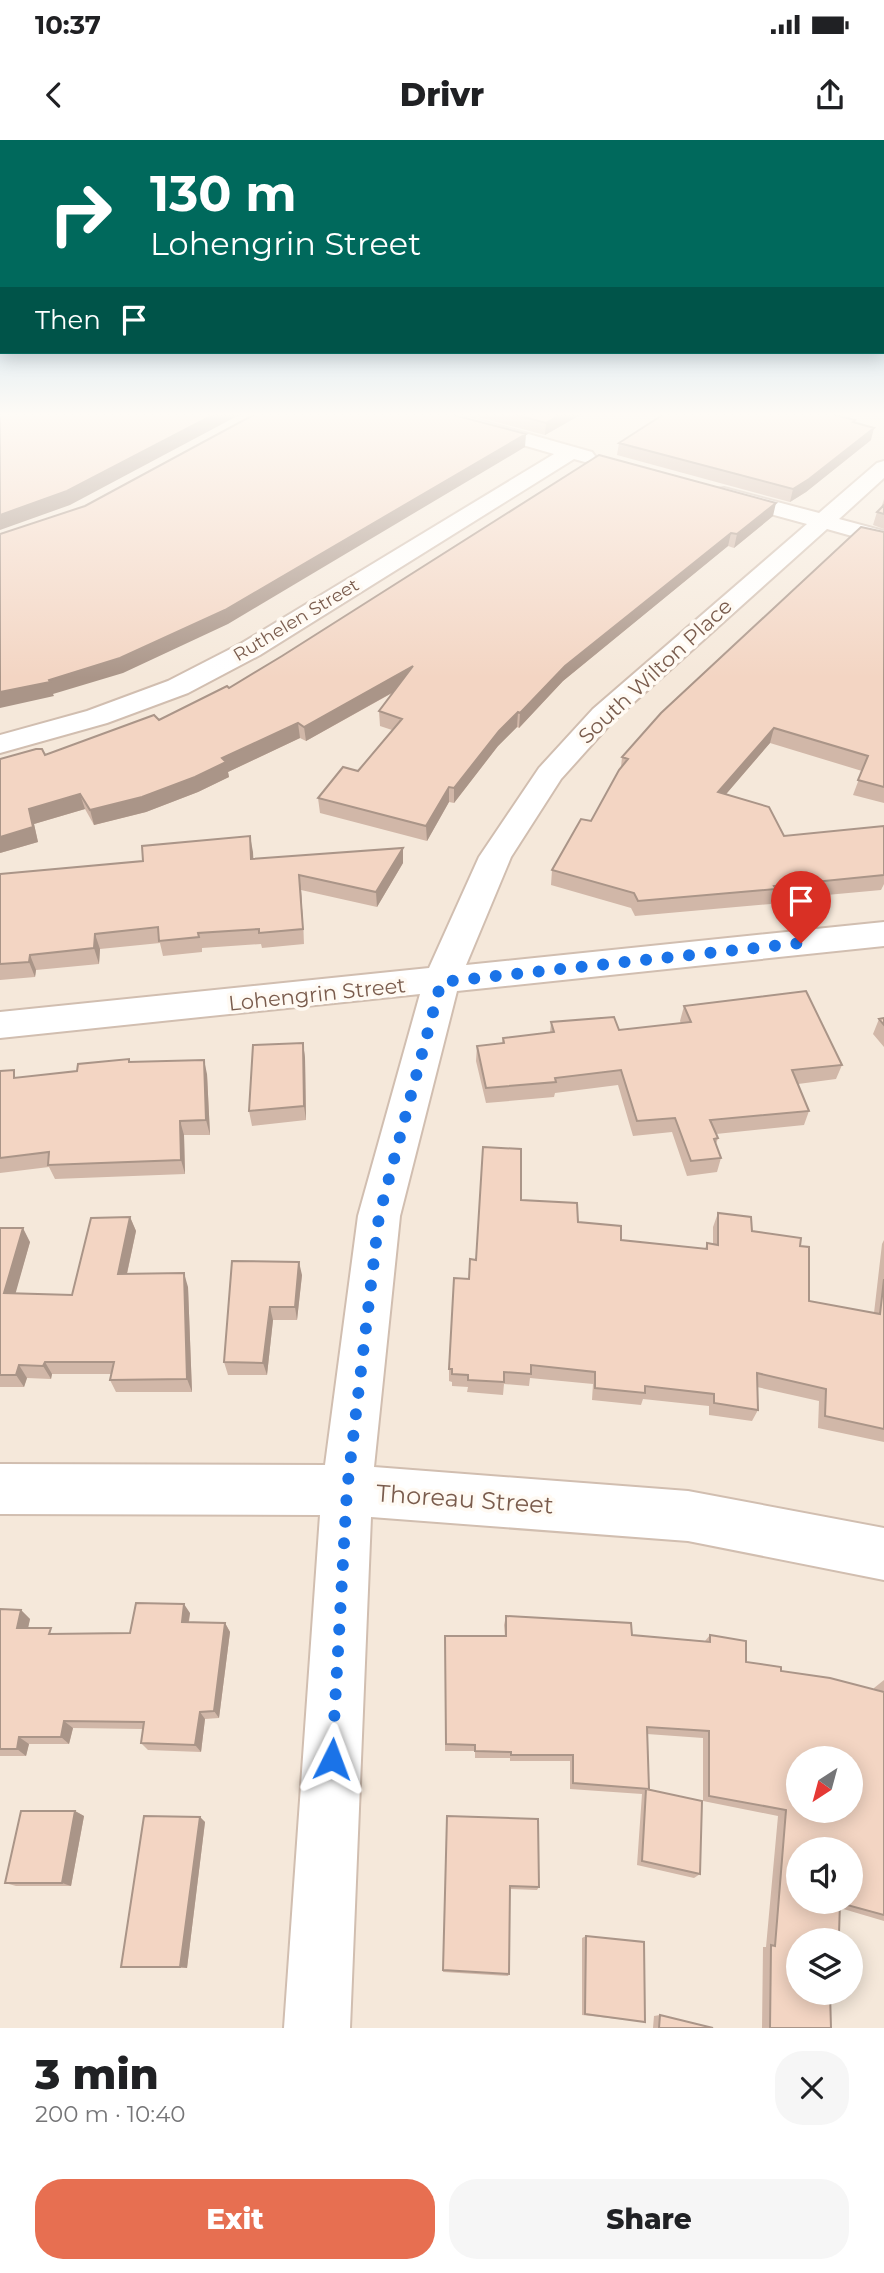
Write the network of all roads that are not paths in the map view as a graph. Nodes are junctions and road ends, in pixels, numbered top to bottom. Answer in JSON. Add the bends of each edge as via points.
{"nodes":[{"id":1,"x":489,"y":502,"type":"edge"},
{"id":2,"x":755,"y":502,"type":"edge"},
{"id":3,"x":842,"y":502,"type":"edge"},
{"id":4,"x":821,"y":520,"type":"junction"},
{"id":5,"x":884,"y":538,"type":"edge"},
{"id":6,"x":0,"y":744,"type":"edge"},
{"id":7,"x":884,"y":934,"type":"edge"},
{"id":8,"x":441,"y":982,"type":"junction"},
{"id":9,"x":0,"y":1025,"type":"edge"},
{"id":10,"x":0,"y":1489,"type":"edge"},
{"id":11,"x":347,"y":1490,"type":"junction"},
{"id":12,"x":884,"y":1554,"type":"edge"},
{"id":13,"x":317,"y":2028,"type":"edge"}],
"edges":[{"from":1,"to":6,"type":"street","name":"Ruthelen Street","via":[[251,649],[178,687],[97,718]]},
{"from":2,"to":4,"type":"street"},
{"from":3,"to":4,"type":"street","name":"South Wilton Place"},
{"from":4,"to":5,"type":"street"},
{"from":4,"to":8,"type":"street","name":"South Wilton Place","via":[[603,715],[549,774],[495,857]]},
{"from":7,"to":8,"type":"street","name":"Lohengrin Street"},
{"from":8,"to":9,"type":"street","name":"Lohengrin Street"},
{"from":8,"to":11,"type":"street","name":"South Wilton Place","via":[[379,1216]]},
{"from":10,"to":11,"type":"street","name":"Thoreau Street"},
{"from":11,"to":12,"type":"street","name":"Thoreau Street","via":[[688,1516]]},
{"from":11,"to":13,"type":"street","name":"South Wilton Place"}]}
